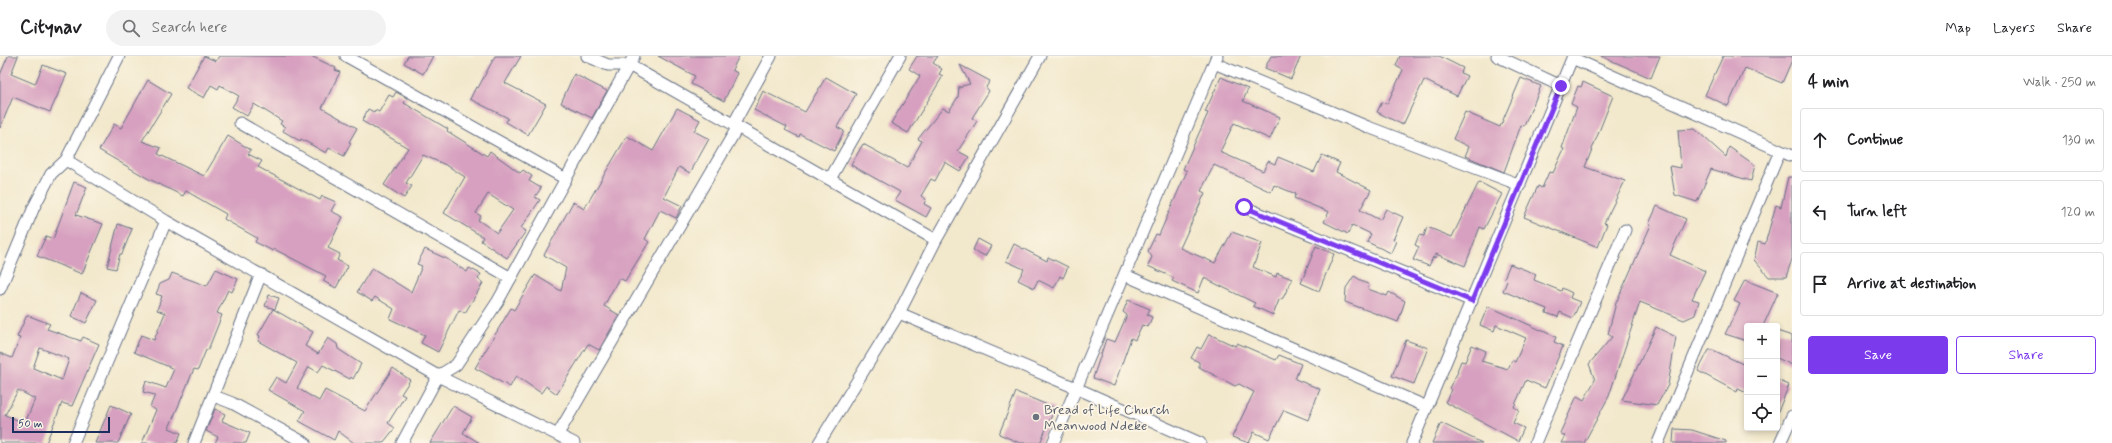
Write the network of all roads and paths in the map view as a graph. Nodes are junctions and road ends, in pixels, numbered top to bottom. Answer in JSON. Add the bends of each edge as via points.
{"nodes":[{"id":1,"x":119,"y":56,"type":"edge"},
{"id":2,"x":346,"y":56,"type":"edge"},
{"id":3,"x":587,"y":56,"type":"edge"},
{"id":4,"x":771,"y":56,"type":"edge"},
{"id":5,"x":900,"y":56,"type":"edge"},
{"id":6,"x":1040,"y":56,"type":"edge"},
{"id":7,"x":1497,"y":56,"type":"edge"},
{"id":8,"x":1572,"y":57,"type":"edge"},
{"id":9,"x":1216,"y":59,"type":"edge"},
{"id":10,"x":631,"y":60,"type":"edge"},
{"id":11,"x":1561,"y":86,"type":"junction"},
{"id":12,"x":240,"y":123,"type":"dead end"},
{"id":13,"x":735,"y":127,"type":"junction"},
{"id":14,"x":1780,"y":151,"type":"junction"},
{"id":15,"x":1792,"y":156,"type":"edge"},
{"id":16,"x":66,"y":160,"type":"junction"},
{"id":17,"x":566,"y":179,"type":"junction"},
{"id":18,"x":830,"y":179,"type":"junction"},
{"id":19,"x":1520,"y":185,"type":"junction"},
{"id":20,"x":1244,"y":207,"type":"dead end"},
{"id":21,"x":166,"y":221,"type":"junction"},
{"id":22,"x":1625,"y":230,"type":"dead end"},
{"id":23,"x":936,"y":240,"type":"junction"},
{"id":24,"x":261,"y":274,"type":"junction"},
{"id":25,"x":1125,"y":275,"type":"junction"},
{"id":26,"x":511,"y":278,"type":"junction"},
{"id":27,"x":0,"y":289,"type":"edge"},
{"id":28,"x":1472,"y":301,"type":"junction"},
{"id":29,"x":899,"y":314,"type":"junction"},
{"id":30,"x":438,"y":376,"type":"junction"},
{"id":31,"x":1076,"y":388,"type":"junction"},
{"id":32,"x":214,"y":396,"type":"junction"},
{"id":33,"x":1427,"y":406,"type":"junction"},
{"id":34,"x":1792,"y":416,"type":"edge"},
{"id":35,"x":558,"y":434,"type":"junction"},
{"id":36,"x":73,"y":443,"type":"edge"},
{"id":37,"x":194,"y":443,"type":"edge"},
{"id":38,"x":305,"y":443,"type":"edge"},
{"id":39,"x":402,"y":443,"type":"edge"},
{"id":40,"x":574,"y":443,"type":"edge"},
{"id":41,"x":819,"y":443,"type":"edge"},
{"id":42,"x":1053,"y":443,"type":"edge"},
{"id":43,"x":1200,"y":443,"type":"edge"},
{"id":44,"x":1412,"y":443,"type":"edge"},
{"id":45,"x":1535,"y":443,"type":"edge"},
{"id":46,"x":1658,"y":443,"type":"edge"},
{"id":47,"x":1780,"y":443,"type":"edge"}],
"edges":[{"from":1,"to":16,"type":"street"},
{"from":2,"to":17,"type":"street"},
{"from":3,"to":10,"type":"street","via":[[608,65]]},
{"from":4,"to":13,"type":"street"},
{"from":5,"to":18,"type":"street"},
{"from":6,"to":23,"type":"street"},
{"from":7,"to":11,"type":"street"},
{"from":8,"to":11,"type":"street"},
{"from":8,"to":14,"type":"street"},
{"from":9,"to":19,"type":"street","via":[[1368,127]]},
{"from":9,"to":25,"type":"street"},
{"from":10,"to":13,"type":"street"},
{"from":10,"to":17,"type":"street"},
{"from":11,"to":19,"type":"street"},
{"from":12,"to":26,"type":"street"},
{"from":13,"to":18,"type":"street"},
{"from":13,"to":35,"type":"street"},
{"from":14,"to":15,"type":"street"},
{"from":14,"to":46,"type":"street"},
{"from":16,"to":21,"type":"street"},
{"from":16,"to":27,"type":"street","via":[[51,174]]},
{"from":17,"to":26,"type":"street"},
{"from":18,"to":23,"type":"street"},
{"from":19,"to":28,"type":"street"},
{"from":20,"to":28,"type":"street"},
{"from":21,"to":24,"type":"street"},
{"from":21,"to":36,"type":"street"},
{"from":22,"to":45,"type":"street"},
{"from":23,"to":29,"type":"street"},
{"from":24,"to":30,"type":"street"},
{"from":24,"to":32,"type":"street"},
{"from":25,"to":31,"type":"street"},
{"from":25,"to":33,"type":"street"},
{"from":26,"to":30,"type":"street","via":[[456,365]]},
{"from":28,"to":33,"type":"street"},
{"from":29,"to":31,"type":"street"},
{"from":29,"to":41,"type":"street"},
{"from":30,"to":35,"type":"street"},
{"from":30,"to":39,"type":"street"},
{"from":31,"to":42,"type":"street"},
{"from":31,"to":43,"type":"street"},
{"from":32,"to":37,"type":"street"},
{"from":32,"to":38,"type":"street","via":[[232,403]]},
{"from":33,"to":44,"type":"street"},
{"from":34,"to":47,"type":"street"},
{"from":35,"to":40,"type":"street"}]}
